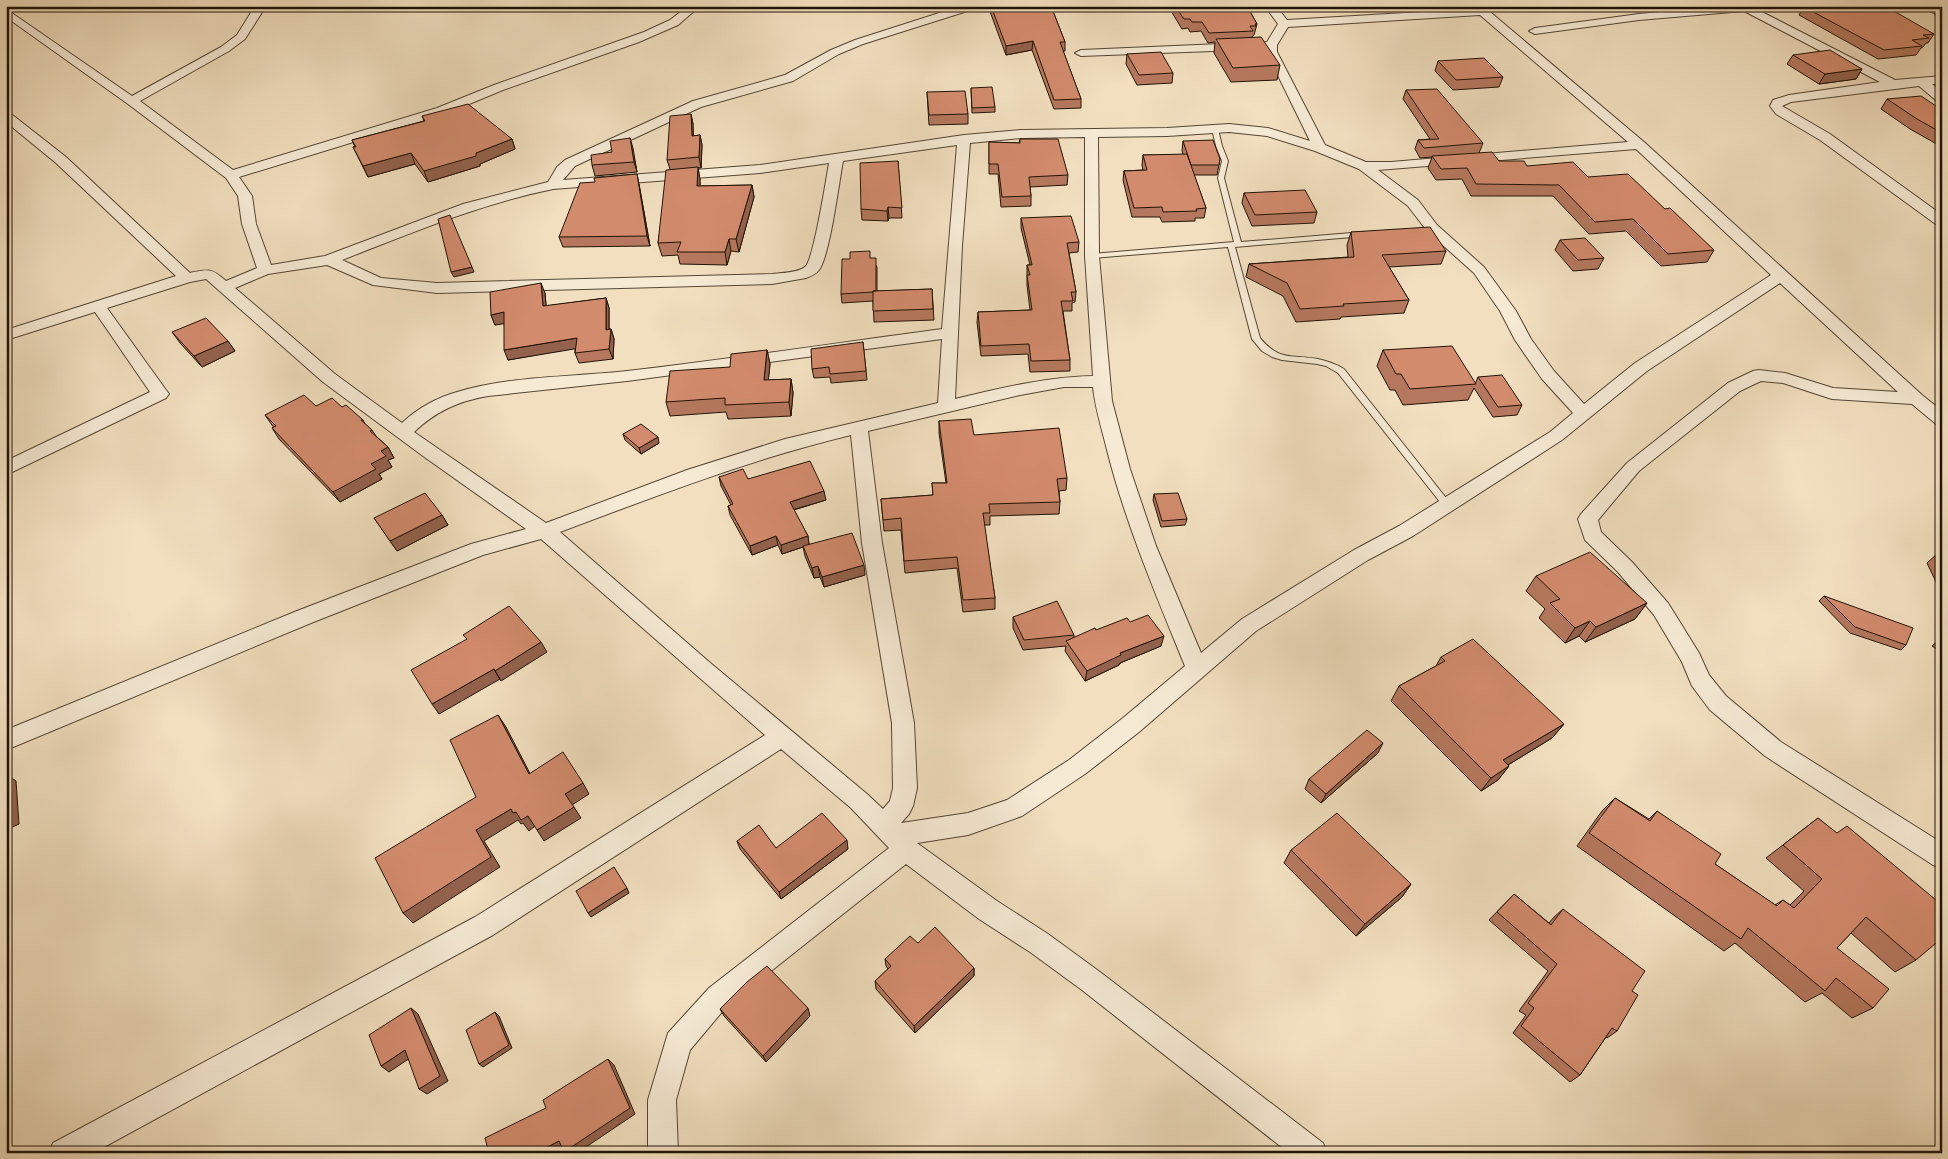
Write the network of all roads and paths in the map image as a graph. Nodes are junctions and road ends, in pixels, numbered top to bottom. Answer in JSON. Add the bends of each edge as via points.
{"nodes":[{"id":1,"x":261,"y":6,"type":"edge"},
{"id":2,"x":695,"y":6,"type":"edge"},
{"id":3,"x":973,"y":6,"type":"edge"},
{"id":4,"x":1270,"y":6,"type":"edge"},
{"id":5,"x":1625,"y":6,"type":"edge"},
{"id":6,"x":1764,"y":6,"type":"edge"},
{"id":7,"x":1925,"y":6,"type":"edge"},
{"id":8,"x":1746,"y":8,"type":"junction"},
{"id":9,"x":1480,"y":9,"type":"edge"},
{"id":10,"x":6,"y":12,"type":"edge"},
{"id":11,"x":1942,"y":14,"type":"edge"},
{"id":12,"x":1638,"y":17,"type":"junction"},
{"id":13,"x":1284,"y":24,"type":"junction"},
{"id":14,"x":1535,"y":31,"type":"dead end"},
{"id":15,"x":1271,"y":45,"type":"junction"},
{"id":16,"x":1081,"y":53,"type":"dead end"},
{"id":17,"x":1942,"y":80,"type":"edge"},
{"id":18,"x":1922,"y":82,"type":"junction"},
{"id":19,"x":1893,"y":84,"type":"junction"},
{"id":20,"x":1942,"y":99,"type":"edge"},
{"id":21,"x":132,"y":101,"type":"junction"},
{"id":22,"x":8,"y":119,"type":"edge"},
{"id":23,"x":1215,"y":129,"type":"junction"},
{"id":24,"x":1091,"y":133,"type":"junction"},
{"id":25,"x":964,"y":140,"type":"junction"},
{"id":26,"x":1639,"y":145,"type":"junction"},
{"id":27,"x":1320,"y":148,"type":"junction"},
{"id":28,"x":837,"y":158,"type":"junction"},
{"id":29,"x":1364,"y":166,"type":"junction"},
{"id":30,"x":231,"y":175,"type":"junction"},
{"id":31,"x":553,"y":185,"type":"junction"},
{"id":32,"x":1942,"y":222,"type":"edge"},
{"id":33,"x":1374,"y":233,"type":"edge"},
{"id":34,"x":1234,"y":245,"type":"junction"},
{"id":35,"x":1092,"y":256,"type":"junction"},
{"id":36,"x":329,"y":260,"type":"junction"},
{"id":37,"x":265,"y":270,"type":"junction"},
{"id":38,"x":1781,"y":275,"type":"junction"},
{"id":39,"x":187,"y":278,"type":"junction"},
{"id":40,"x":224,"y":287,"type":"junction"},
{"id":41,"x":98,"y":306,"type":"junction"},
{"id":42,"x":950,"y":333,"type":"junction"},
{"id":43,"x":6,"y":335,"type":"edge"},
{"id":44,"x":1102,"y":381,"type":"junction"},
{"id":45,"x":1916,"y":399,"type":"junction"},
{"id":46,"x":946,"y":407,"type":"junction"},
{"id":47,"x":1583,"y":413,"type":"junction"},
{"id":48,"x":1942,"y":420,"type":"edge"},
{"id":49,"x":859,"y":427,"type":"junction"},
{"id":50,"x":403,"y":433,"type":"junction"},
{"id":51,"x":6,"y":469,"type":"edge"},
{"id":52,"x":1447,"y":504,"type":"junction"},
{"id":53,"x":544,"y":531,"type":"junction"},
{"id":54,"x":1197,"y":669,"type":"junction"},
{"id":55,"x":782,"y":736,"type":"junction"},
{"id":56,"x":6,"y":740,"type":"edge"},
{"id":57,"x":894,"y":836,"type":"junction"},
{"id":58,"x":1942,"y":857,"type":"edge"},
{"id":59,"x":63,"y":1153,"type":"edge"},
{"id":60,"x":663,"y":1153,"type":"edge"},
{"id":61,"x":1313,"y":1153,"type":"edge"}],
"edges":[{"from":1,"to":21,"type":"street","via":[[241,37],[225,49]]},
{"from":2,"to":30,"type":"street","via":[[676,22],[441,111]]},
{"from":3,"to":31,"type":"street","via":[[858,42],[789,78],[697,104],[570,163]]},
{"from":4,"to":13,"type":"street"},
{"from":5,"to":12,"type":"street"},
{"from":6,"to":8,"type":"street"},
{"from":7,"to":11,"type":"street"},
{"from":8,"to":12,"type":"street"},
{"from":8,"to":19,"type":"street"},
{"from":9,"to":13,"type":"street"},
{"from":9,"to":26,"type":"street"},
{"from":10,"to":21,"type":"street"},
{"from":12,"to":14,"type":"street"},
{"from":13,"to":15,"type":"street"},
{"from":15,"to":16,"type":"street"},
{"from":15,"to":27,"type":"street"},
{"from":17,"to":18,"type":"street"},
{"from":18,"to":19,"type":"street"},
{"from":18,"to":20,"type":"street"},
{"from":19,"to":32,"type":"street","via":[[1789,99],[1777,102],[1776,106],[1825,137]]},
{"from":21,"to":30,"type":"street"},
{"from":22,"to":39,"type":"street","via":[[61,160]]},
{"from":23,"to":24,"type":"street"},
{"from":23,"to":27,"type":"street","via":[[1268,132]]},
{"from":23,"to":34,"type":"lane","via":[[1225,161],[1221,178]]},
{"from":24,"to":25,"type":"street","via":[[1021,134]]},
{"from":24,"to":35,"type":"street"},
{"from":25,"to":28,"type":"street"},
{"from":25,"to":42,"type":"street"},
{"from":26,"to":29,"type":"street"},
{"from":26,"to":38,"type":"street"},
{"from":27,"to":29,"type":"street"},
{"from":28,"to":31,"type":"street","via":[[742,171]]},
{"from":28,"to":36,"type":"street","via":[[819,249],[812,268],[806,274],[772,279],[437,288],[378,282]]},
{"from":29,"to":47,"type":"street","via":[[1413,203],[1427,228],[1479,270],[1548,375]]},
{"from":30,"to":37,"type":"street","via":[[245,196],[249,224]]},
{"from":31,"to":36,"type":"street","via":[[469,207]]},
{"from":33,"to":34,"type":"lane"},
{"from":34,"to":35,"type":"lane"},
{"from":34,"to":52,"type":"lane","via":[[1256,339],[1264,350],[1277,358],[1317,360],[1341,371]]},
{"from":35,"to":44,"type":"street"},
{"from":36,"to":37,"type":"street"},
{"from":37,"to":40,"type":"street"},
{"from":38,"to":45,"type":"street"},
{"from":38,"to":47,"type":"street","via":[[1641,367]]},
{"from":39,"to":40,"type":"street","via":[[209,274]]},
{"from":39,"to":41,"type":"street"},
{"from":40,"to":50,"type":"street","via":[[329,378]]},
{"from":41,"to":43,"type":"street"},
{"from":41,"to":51,"type":"street","via":[[160,394]]},
{"from":42,"to":46,"type":"street"},
{"from":42,"to":50,"type":"street","via":[[627,376],[488,390],[459,396],[432,408]]},
{"from":44,"to":46,"type":"street","via":[[1064,382],[1020,389]]},
{"from":44,"to":54,"type":"street","via":[[1103,401],[1121,469],[1146,546]]},
{"from":45,"to":48,"type":"street"},
{"from":45,"to":58,"type":"street","via":[[1832,393],[1785,378],[1759,376],[1734,387],[1633,467],[1588,519],[1592,535],[1662,609],[1700,680],[1718,702],[1773,749]]},
{"from":46,"to":49,"type":"street"},
{"from":47,"to":52,"type":"street","via":[[1556,436]]},
{"from":49,"to":53,"type":"street","via":[[790,443],[702,472]]},
{"from":49,"to":57,"type":"street","via":[[872,543],[903,723],[905,788]]},
{"from":50,"to":53,"type":"street"},
{"from":52,"to":54,"type":"street","via":[[1406,531],[1361,554],[1249,626]]},
{"from":53,"to":55,"type":"street"},
{"from":53,"to":56,"type":"street","via":[[478,549]]},
{"from":54,"to":57,"type":"street","via":[[1077,767],[1014,808],[968,824]]},
{"from":55,"to":57,"type":"street","via":[[859,801]]},
{"from":55,"to":59,"type":"street","via":[[484,926]]},
{"from":57,"to":60,"type":"street","via":[[718,997],[678,1042],[662,1100]]},
{"from":57,"to":61,"type":"street","via":[[988,910],[1091,981]]}]}
